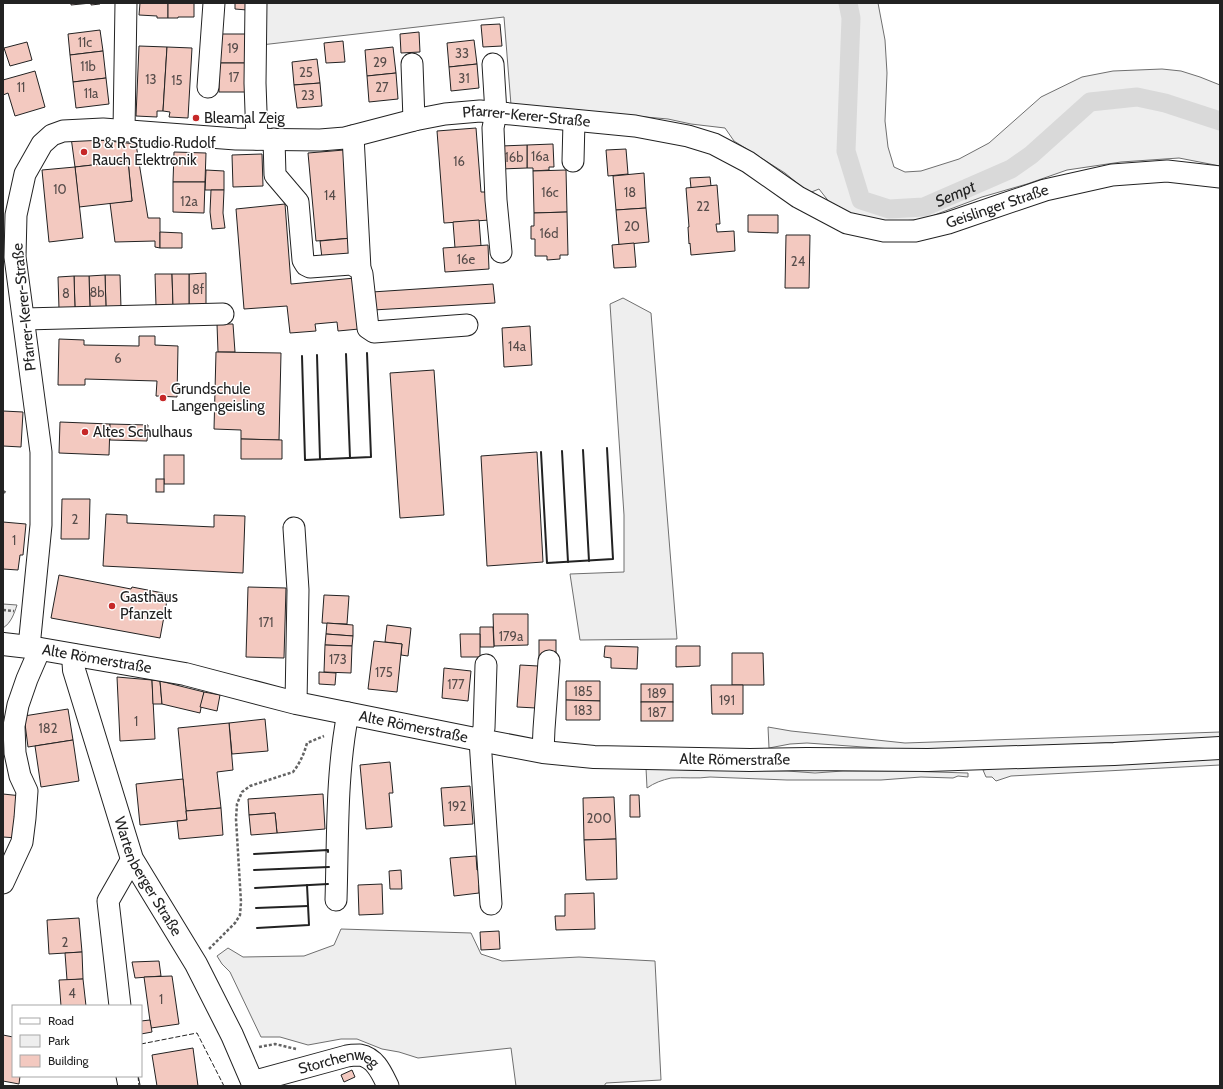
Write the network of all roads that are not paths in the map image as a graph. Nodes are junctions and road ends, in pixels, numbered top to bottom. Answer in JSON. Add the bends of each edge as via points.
{"nodes":[{"id":1,"x":126,"y":3,"type":"edge"},
{"id":2,"x":214,"y":3,"type":"edge"},
{"id":3,"x":256,"y":3,"type":"edge"},
{"id":4,"x":412,"y":64,"type":"dead end"},
{"id":5,"x":493,"y":64,"type":"dead end"},
{"id":6,"x":208,"y":87,"type":"dead end"},
{"id":7,"x":496,"y":113,"type":"junction"},
{"id":8,"x":414,"y":120,"type":"junction"},
{"id":9,"x":574,"y":121,"type":"junction"},
{"id":10,"x":124,"y":130,"type":"junction"},
{"id":11,"x":353,"y":136,"type":"junction"},
{"id":12,"x":266,"y":139,"type":"junction"},
{"id":13,"x":573,"y":161,"type":"dead end"},
{"id":14,"x":1220,"y":177,"type":"edge"},
{"id":15,"x":783,"y":186,"type":"joint"},
{"id":16,"x":501,"y":252,"type":"dead end"},
{"id":17,"x":9,"y":257,"type":"edge"},
{"id":18,"x":360,"y":269,"type":"junction"},
{"id":19,"x":223,"y":314,"type":"dead end"},
{"id":20,"x":24,"y":320,"type":"junction"},
{"id":21,"x":467,"y":325,"type":"dead end"},
{"id":22,"x":294,"y":528,"type":"dead end"},
{"id":23,"x":3,"y":644,"type":"edge"},
{"id":24,"x":34,"y":648,"type":"junction"},
{"id":25,"x":73,"y":655,"type":"junction"},
{"id":26,"x":550,"y":661,"type":"dead end"},
{"id":27,"x":486,"y":665,"type":"dead end"},
{"id":28,"x":296,"y":703,"type":"junction"},
{"id":29,"x":346,"y":720,"type":"junction"},
{"id":30,"x":480,"y":740,"type":"junction"},
{"id":31,"x":1220,"y":748,"type":"edge"},
{"id":32,"x":544,"y":752,"type":"junction"},
{"id":33,"x":10,"y":768,"type":"edge"},
{"id":34,"x":132,"y":859,"type":"junction"},
{"id":35,"x":3,"y":883,"type":"edge"},
{"id":36,"x":336,"y":900,"type":"dead end"},
{"id":37,"x":491,"y":904,"type":"dead end"},
{"id":38,"x":120,"y":1005,"type":"edge"},
{"id":39,"x":253,"y":1084,"type":"edge"},
{"id":40,"x":388,"y":1086,"type":"edge"}],
"edges":[{"from":1,"to":10,"type":"street"},
{"from":2,"to":6,"type":"street"},
{"from":3,"to":12,"type":"street","via":[[255,83]]},
{"from":4,"to":8,"type":"street"},
{"from":5,"to":7,"type":"street"},
{"from":7,"to":8,"type":"street","name":"Pfarrer-Kerer-Straße","via":[[445,114]]},
{"from":7,"to":9,"type":"street","name":"Pfarrer-Kerer-Straße"},
{"from":7,"to":16,"type":"street","via":[[493,128]]},
{"from":8,"to":11,"type":"street","name":"Pfarrer-Kerer-Straße"},
{"from":9,"to":13,"type":"street"},
{"from":9,"to":15,"type":"street","name":"Pfarrer-Kerer-Straße","via":[[635,126],[714,144],[748,162]]},
{"from":10,"to":12,"type":"street","name":"Pfarrer-Kerer-Straße"},
{"from":10,"to":17,"type":"street","name":"Pfarrer-Kerer-Straße","via":[[63,131],[52,135],[42,144],[25,174]]},
{"from":11,"to":12,"type":"street","name":"Pfarrer-Kerer-Straße","via":[[320,140]]},
{"from":11,"to":18,"type":"street"},
{"from":12,"to":18,"type":"street","via":[[275,175],[298,202],[303,260],[306,265],[310,267],[351,264]]},
{"from":14,"to":15,"type":"street","name":"Geislinger Straße","via":[[1167,171],[1112,176],[1045,190],[948,223],[915,231],[884,230],[847,223],[798,197]]},
{"from":17,"to":20,"type":"street","name":"Pfarrer-Kerer-Straße"},
{"from":18,"to":21,"type":"street","via":[[368,328],[371,331]]},
{"from":19,"to":20,"type":"street"},
{"from":20,"to":24,"type":"street","name":"Pfarrer-Kerer-Straße","via":[[41,452],[41,525]]},
{"from":22,"to":28,"type":"street","via":[[298,598]]},
{"from":23,"to":24,"type":"main road","name":"Alte Römerstraße"},
{"from":24,"to":25,"type":"main road","name":"Alte Römerstraße"},
{"from":24,"to":33,"type":"street","name":"Pfarrer-Kerer-Straße","via":[[18,705],[14,726],[15,753]]},
{"from":25,"to":28,"type":"main road","name":"Alte Römerstraße","via":[[185,674]]},
{"from":25,"to":34,"type":"main road","name":"Wartenberger Straße","via":[[74,670]]},
{"from":26,"to":32,"type":"street"},
{"from":27,"to":30,"type":"street","via":[[484,728]]},
{"from":28,"to":29,"type":"main road","name":"Alte Römerstraße"},
{"from":29,"to":30,"type":"main road","name":"Alte Römerstraße"},
{"from":29,"to":36,"type":"street","via":[[339,784]]},
{"from":30,"to":32,"type":"main road","name":"Alte Römerstraße"},
{"from":30,"to":37,"type":"street"},
{"from":31,"to":32,"type":"main road","name":"Alte Römerstraße","via":[[928,760],[594,757]]},
{"from":33,"to":35,"type":"street","name":"Pfarrer-Kerer-Straße","via":[[20,776],[27,791],[22,842]]},
{"from":34,"to":38,"type":"street","via":[[108,901]]},
{"from":34,"to":39,"type":"main road","name":"Wartenberger Straße","via":[[196,964]]},
{"from":39,"to":40,"type":"street","name":"Storchenweg","via":[[347,1056],[361,1055],[370,1059],[380,1069]]}]}
